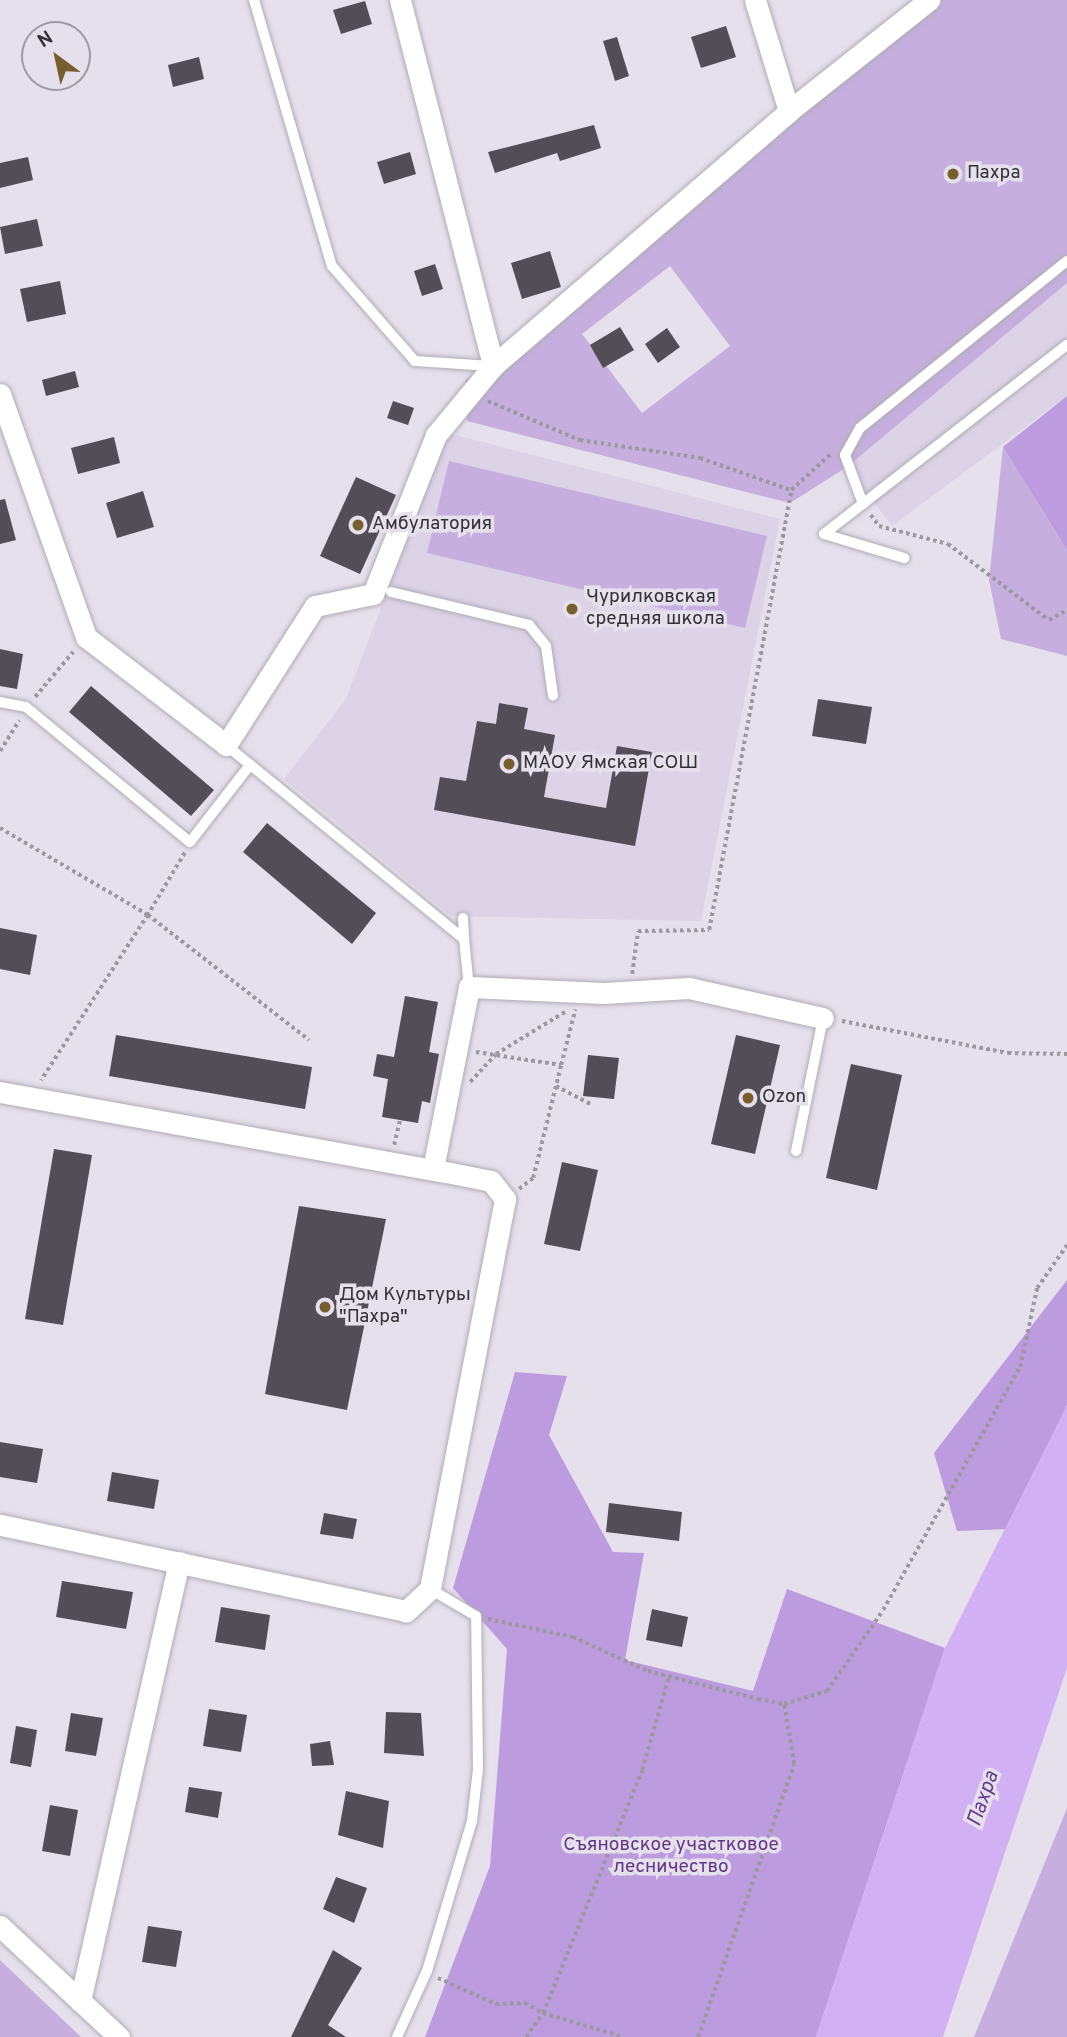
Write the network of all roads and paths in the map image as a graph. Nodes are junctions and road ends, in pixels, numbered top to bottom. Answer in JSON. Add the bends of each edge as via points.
{"nodes":[{"id":1,"x":254,"y":0,"type":"edge"},
{"id":2,"x":400,"y":0,"type":"edge"},
{"id":3,"x":755,"y":0,"type":"edge"},
{"id":4,"x":929,"y":0,"type":"edge"},
{"id":5,"x":789,"y":111,"type":"junction"},
{"id":6,"x":1067,"y":261,"type":"edge"},
{"id":7,"x":1067,"y":345,"type":"edge"},
{"id":8,"x":493,"y":366,"type":"junction"},
{"id":9,"x":0,"y":394,"type":"edge"},
{"id":10,"x":481,"y":398,"type":"dead end"},
{"id":11,"x":857,"y":433,"type":"junction"},
{"id":12,"x":791,"y":490,"type":"junction"},
{"id":13,"x":863,"y":504,"type":"junction"},
{"id":14,"x":904,"y":558,"type":"dead end"},
{"id":15,"x":391,"y":592,"type":"dead end"},
{"id":16,"x":1067,"y":610,"type":"edge"},
{"id":17,"x":86,"y":637,"type":"junction"},
{"id":18,"x":553,"y":696,"type":"dead end"},
{"id":19,"x":0,"y":702,"type":"edge"},
{"id":20,"x":26,"y":707,"type":"junction"},
{"id":21,"x":226,"y":746,"type":"junction"},
{"id":22,"x":0,"y":751,"type":"edge"},
{"id":23,"x":250,"y":765,"type":"junction"},
{"id":24,"x":0,"y":828,"type":"edge"},
{"id":25,"x":190,"y":842,"type":"junction"},
{"id":26,"x":148,"y":915,"type":"junction"},
{"id":27,"x":463,"y":918,"type":"dead end"},
{"id":28,"x":464,"y":939,"type":"junction"},
{"id":29,"x":469,"y":987,"type":"junction"},
{"id":30,"x":629,"y":992,"type":"junction"},
{"id":31,"x":822,"y":1018,"type":"junction"},
{"id":32,"x":309,"y":1041,"type":"dead end"},
{"id":33,"x":457,"y":1051,"type":"junction"},
{"id":34,"x":496,"y":1054,"type":"junction"},
{"id":35,"x":1067,"y":1054,"type":"edge"},
{"id":36,"x":561,"y":1065,"type":"junction"},
{"id":37,"x":556,"y":1086,"type":"junction"},
{"id":38,"x":0,"y":1092,"type":"edge"},
{"id":39,"x":30,"y":1097,"type":"junction"},
{"id":40,"x":592,"y":1105,"type":"dead end"},
{"id":41,"x":446,"y":1107,"type":"junction"},
{"id":42,"x":400,"y":1120,"type":"dead end"},
{"id":43,"x":796,"y":1151,"type":"dead end"},
{"id":44,"x":391,"y":1161,"type":"junction"},
{"id":45,"x":433,"y":1169,"type":"junction"},
{"id":46,"x":505,"y":1199,"type":"junction"},
{"id":47,"x":1067,"y":1245,"type":"edge"},
{"id":48,"x":0,"y":1525,"type":"edge"},
{"id":49,"x":179,"y":1562,"type":"junction"},
{"id":50,"x":430,"y":1589,"type":"junction"},
{"id":51,"x":476,"y":1616,"type":"junction"},
{"id":52,"x":669,"y":1676,"type":"junction"},
{"id":53,"x":784,"y":1704,"type":"junction"},
{"id":54,"x":0,"y":1926,"type":"edge"},
{"id":55,"x":428,"y":1971,"type":"junction"},
{"id":56,"x":80,"y":2001,"type":"junction"},
{"id":57,"x":543,"y":2012,"type":"junction"},
{"id":58,"x":108,"y":2033,"type":"edge"},
{"id":59,"x":397,"y":2037,"type":"edge"},
{"id":60,"x":526,"y":2037,"type":"edge"},
{"id":61,"x":622,"y":2037,"type":"edge"},
{"id":62,"x":698,"y":2037,"type":"edge"}],
"edges":[{"from":1,"to":8,"type":"lane","via":[[332,266],[415,361]]},
{"from":2,"to":8,"type":"street"},
{"from":3,"to":5,"type":"street"},
{"from":4,"to":5,"type":"street"},
{"from":5,"to":8,"type":"street"},
{"from":6,"to":11,"type":"lane"},
{"from":7,"to":13,"type":"lane"},
{"from":8,"to":21,"type":"street","via":[[436,435],[373,594],[315,606]]},
{"from":9,"to":17,"type":"street"},
{"from":10,"to":12,"type":"path","via":[[580,440],[700,458]]},
{"from":11,"to":12,"type":"path"},
{"from":11,"to":13,"type":"lane","via":[[845,455]]},
{"from":12,"to":30,"type":"path","via":[[709,930],[638,931]]},
{"from":13,"to":14,"type":"lane","via":[[824,534]]},
{"from":13,"to":16,"type":"path","via":[[879,526],[948,544],[1049,620]]},
{"from":15,"to":18,"type":"lane","via":[[529,625],[546,646]]},
{"from":17,"to":20,"type":"path"},
{"from":17,"to":21,"type":"street"},
{"from":19,"to":20,"type":"lane"},
{"from":20,"to":22,"type":"path"},
{"from":20,"to":25,"type":"lane"},
{"from":21,"to":23,"type":"lane"},
{"from":23,"to":25,"type":"lane"},
{"from":23,"to":28,"type":"lane"},
{"from":24,"to":26,"type":"path"},
{"from":25,"to":26,"type":"path"},
{"from":26,"to":32,"type":"path"},
{"from":26,"to":39,"type":"path"},
{"from":27,"to":28,"type":"lane"},
{"from":28,"to":29,"type":"lane"},
{"from":29,"to":30,"type":"street"},
{"from":29,"to":33,"type":"street"},
{"from":30,"to":31,"type":"street","via":[[689,988]]},
{"from":31,"to":35,"type":"path","via":[[1008,1053]]},
{"from":31,"to":43,"type":"lane"},
{"from":33,"to":34,"type":"path"},
{"from":33,"to":41,"type":"street"},
{"from":34,"to":36,"type":"path"},
{"from":34,"to":36,"type":"path","via":[[576,1006]]},
{"from":34,"to":41,"type":"path"},
{"from":36,"to":37,"type":"path"},
{"from":37,"to":40,"type":"path"},
{"from":37,"to":46,"type":"path","via":[[533,1178]]},
{"from":38,"to":39,"type":"street"},
{"from":39,"to":44,"type":"street"},
{"from":41,"to":45,"type":"street"},
{"from":42,"to":44,"type":"path"},
{"from":44,"to":45,"type":"street"},
{"from":45,"to":46,"type":"street","via":[[491,1181]]},
{"from":46,"to":50,"type":"street"},
{"from":47,"to":53,"type":"path","via":[[1037,1288],[1020,1367],[883,1610],[827,1691]]},
{"from":48,"to":49,"type":"street"},
{"from":49,"to":50,"type":"street","via":[[406,1611]]},
{"from":49,"to":56,"type":"street"},
{"from":50,"to":51,"type":"lane"},
{"from":51,"to":52,"type":"path","via":[[573,1637],[612,1659]]},
{"from":51,"to":55,"type":"lane","via":[[472,1821]]},
{"from":52,"to":53,"type":"path"},
{"from":52,"to":57,"type":"path","via":[[642,1770]]},
{"from":53,"to":62,"type":"path","via":[[794,1764]]},
{"from":54,"to":56,"type":"street"},
{"from":55,"to":57,"type":"path","via":[[496,2004],[525,2003]]},
{"from":55,"to":59,"type":"lane"},
{"from":56,"to":58,"type":"street"},
{"from":57,"to":60,"type":"path"},
{"from":57,"to":61,"type":"path"}]}
